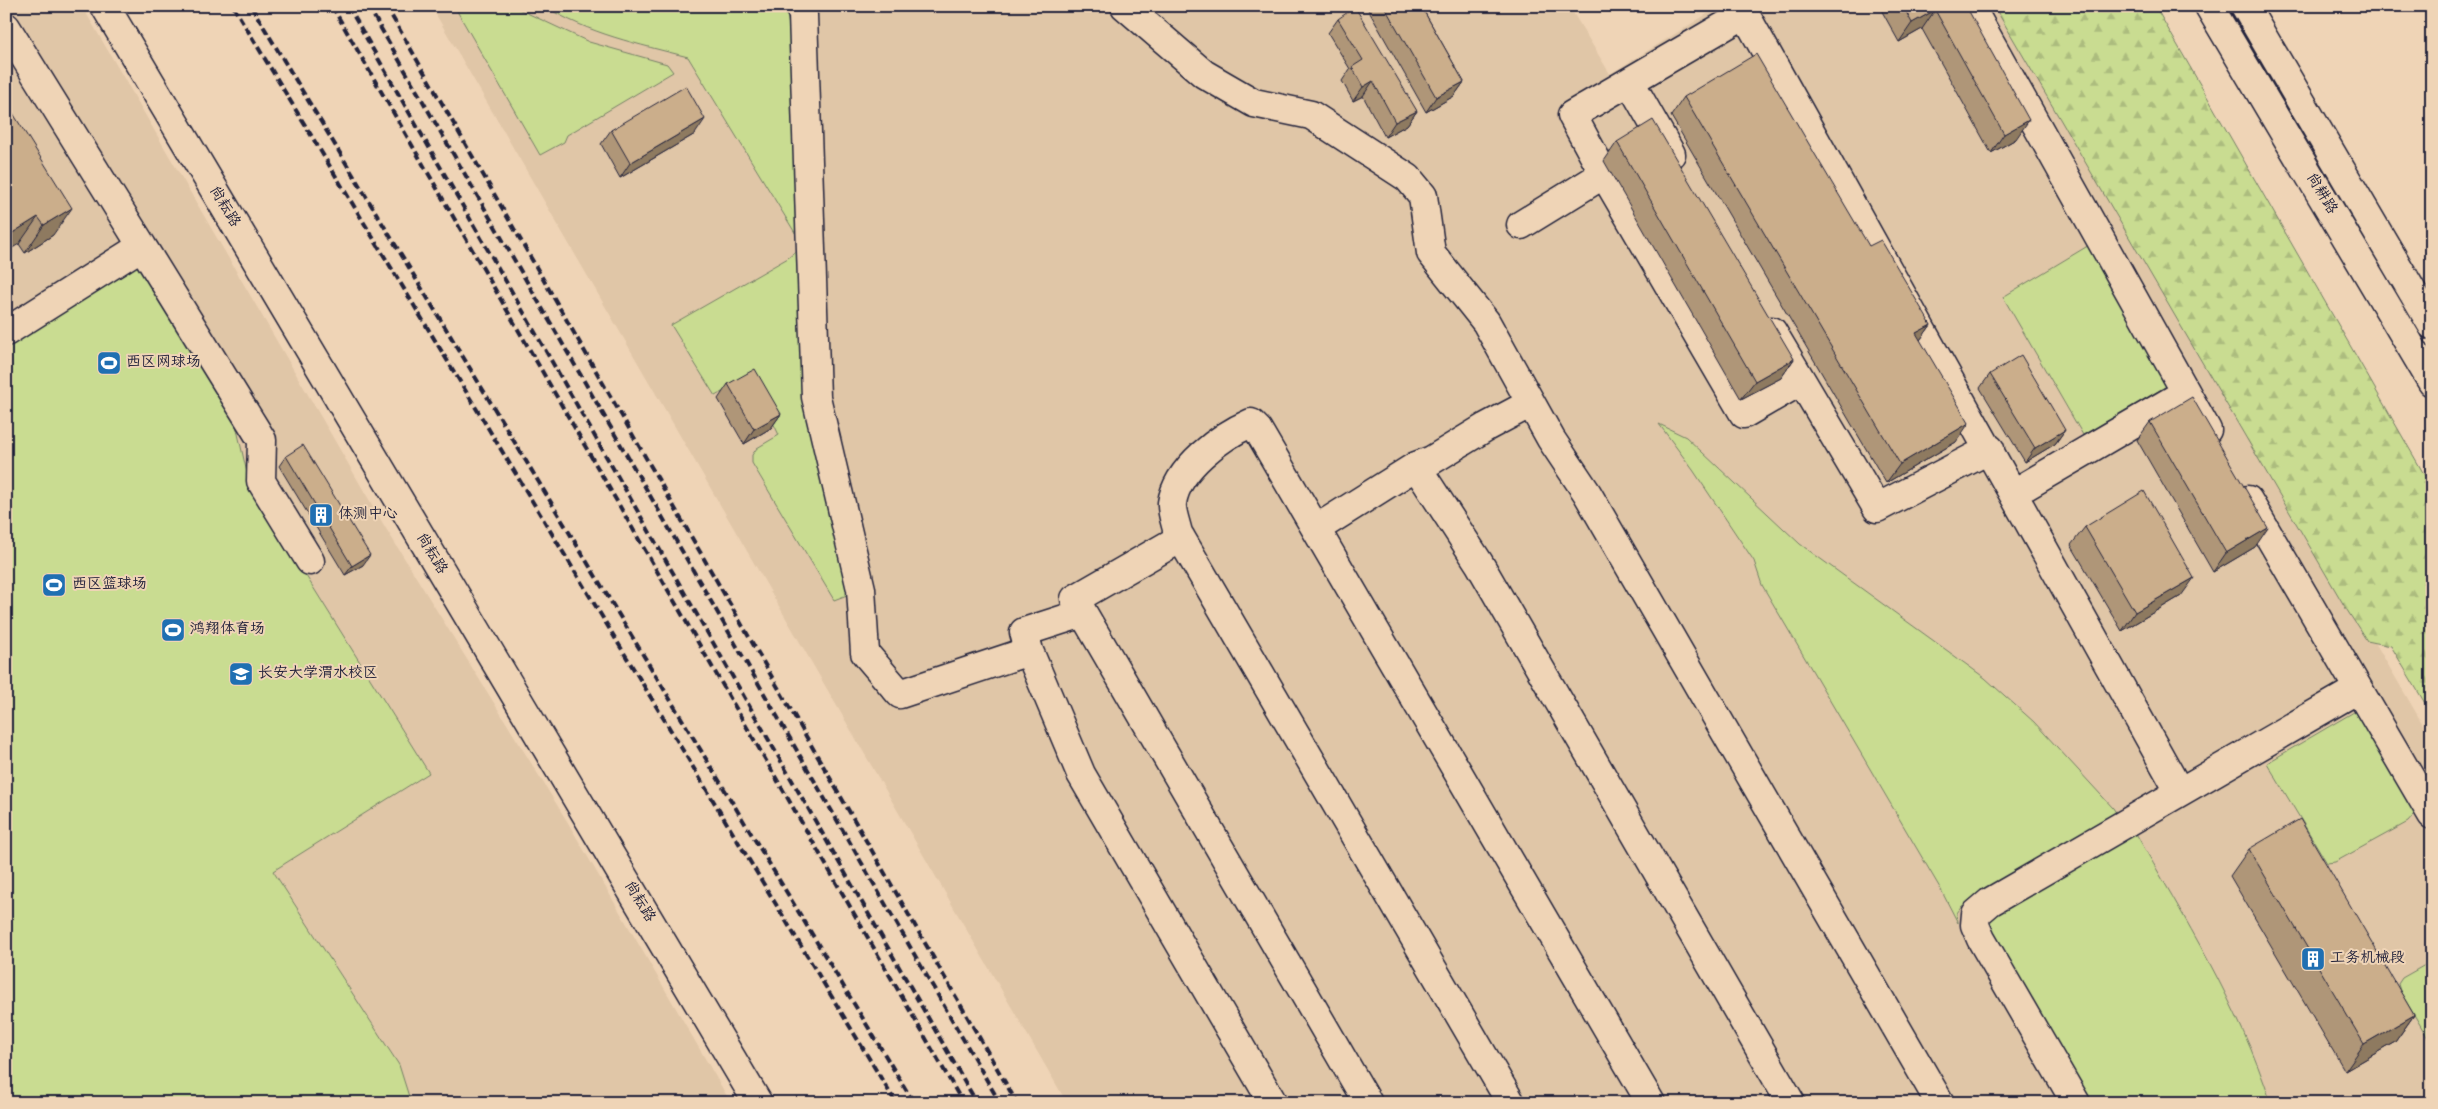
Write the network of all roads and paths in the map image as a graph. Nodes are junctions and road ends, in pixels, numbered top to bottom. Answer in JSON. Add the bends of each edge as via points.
{"nodes":[{"id":1,"x":105,"y":6,"type":"edge"},
{"id":2,"x":799,"y":6,"type":"edge"},
{"id":3,"x":1125,"y":6,"type":"edge"},
{"id":4,"x":1970,"y":6,"type":"edge"},
{"id":5,"x":2210,"y":6,"type":"edge"},
{"id":6,"x":2245,"y":6,"type":"edge"},
{"id":7,"x":6,"y":28,"type":"edge"},
{"id":8,"x":1630,"y":82,"type":"junction"},
{"id":9,"x":1604,"y":174,"type":"junction"},
{"id":10,"x":1684,"y":176,"type":"edge"},
{"id":11,"x":1521,"y":225,"type":"dead end"},
{"id":12,"x":142,"y":246,"type":"junction"},
{"id":13,"x":1762,"y":312,"type":"edge"},
{"id":14,"x":2432,"y":325,"type":"edge"},
{"id":15,"x":6,"y":332,"type":"edge"},
{"id":16,"x":1800,"y":381,"type":"junction"},
{"id":17,"x":2432,"y":382,"type":"edge"},
{"id":18,"x":2185,"y":393,"type":"junction"},
{"id":19,"x":1531,"y":403,"type":"junction"},
{"id":20,"x":1990,"y":449,"type":"junction"},
{"id":21,"x":2220,"y":452,"type":"edge"},
{"id":22,"x":1416,"y":466,"type":"junction"},
{"id":23,"x":2235,"y":478,"type":"edge"},
{"id":24,"x":2014,"y":492,"type":"junction"},
{"id":25,"x":1316,"y":529,"type":"junction"},
{"id":26,"x":1181,"y":538,"type":"junction"},
{"id":27,"x":310,"y":561,"type":"dead end"},
{"id":28,"x":1083,"y":613,"type":"junction"},
{"id":29,"x":1029,"y":651,"type":"junction"},
{"id":30,"x":2358,"y":689,"type":"junction"},
{"id":31,"x":2179,"y":791,"type":"junction"},
{"id":32,"x":2432,"y":815,"type":"edge"},
{"id":33,"x":758,"y":1103,"type":"edge"},
{"id":34,"x":1273,"y":1103,"type":"edge"},
{"id":35,"x":1368,"y":1103,"type":"edge"},
{"id":36,"x":1511,"y":1103,"type":"edge"},
{"id":37,"x":1651,"y":1103,"type":"edge"},
{"id":38,"x":1791,"y":1103,"type":"edge"},
{"id":39,"x":1940,"y":1103,"type":"edge"},
{"id":40,"x":2076,"y":1103,"type":"edge"}],
"edges":[{"from":1,"to":33,"type":"street","name":"尚耘路"},
{"from":2,"to":29,"type":"street","via":[[803,15],[816,397],[861,589],[865,653],[900,694]]},
{"from":3,"to":19,"type":"street","via":[[1204,74],[1254,103],[1311,115],[1408,178],[1423,196],[1431,253],[1486,322]]},
{"from":4,"to":18,"type":"street"},
{"from":5,"to":17,"type":"street","name":"尚耕路"},
{"from":6,"to":14,"type":"street","name":"尚耕路"},
{"from":7,"to":12,"type":"street"},
{"from":8,"to":9,"type":"street","via":[[1572,115]]},
{"from":8,"to":10,"type":"street"},
{"from":8,"to":20,"type":"street","via":[[1745,14]]},
{"from":9,"to":11,"type":"street"},
{"from":9,"to":16,"type":"street","via":[[1744,414]]},
{"from":12,"to":15,"type":"street"},
{"from":12,"to":27,"type":"street","via":[[262,440],[261,481]]},
{"from":13,"to":16,"type":"street"},
{"from":16,"to":20,"type":"street","via":[[1877,508]]},
{"from":18,"to":21,"type":"street"},
{"from":18,"to":24,"type":"street"},
{"from":19,"to":22,"type":"street"},
{"from":19,"to":39,"type":"street","via":[[1587,493]]},
{"from":20,"to":24,"type":"street"},
{"from":22,"to":25,"type":"street"},
{"from":22,"to":38,"type":"street","via":[[1479,563]]},
{"from":23,"to":30,"type":"street"},
{"from":24,"to":31,"type":"street"},
{"from":25,"to":26,"type":"street","via":[[1258,430],[1250,423],[1212,446],[1179,481],[1172,504]]},
{"from":25,"to":37,"type":"street"},
{"from":26,"to":28,"type":"street","via":[[1076,598]]},
{"from":26,"to":36,"type":"street"},
{"from":28,"to":29,"type":"street","via":[[1024,632]]},
{"from":28,"to":35,"type":"street"},
{"from":29,"to":34,"type":"street","via":[[1081,774]]},
{"from":30,"to":31,"type":"street"},
{"from":30,"to":32,"type":"street"},
{"from":31,"to":40,"type":"street","via":[[1990,902],[1976,914],[1975,926],[1981,939]]}]}
